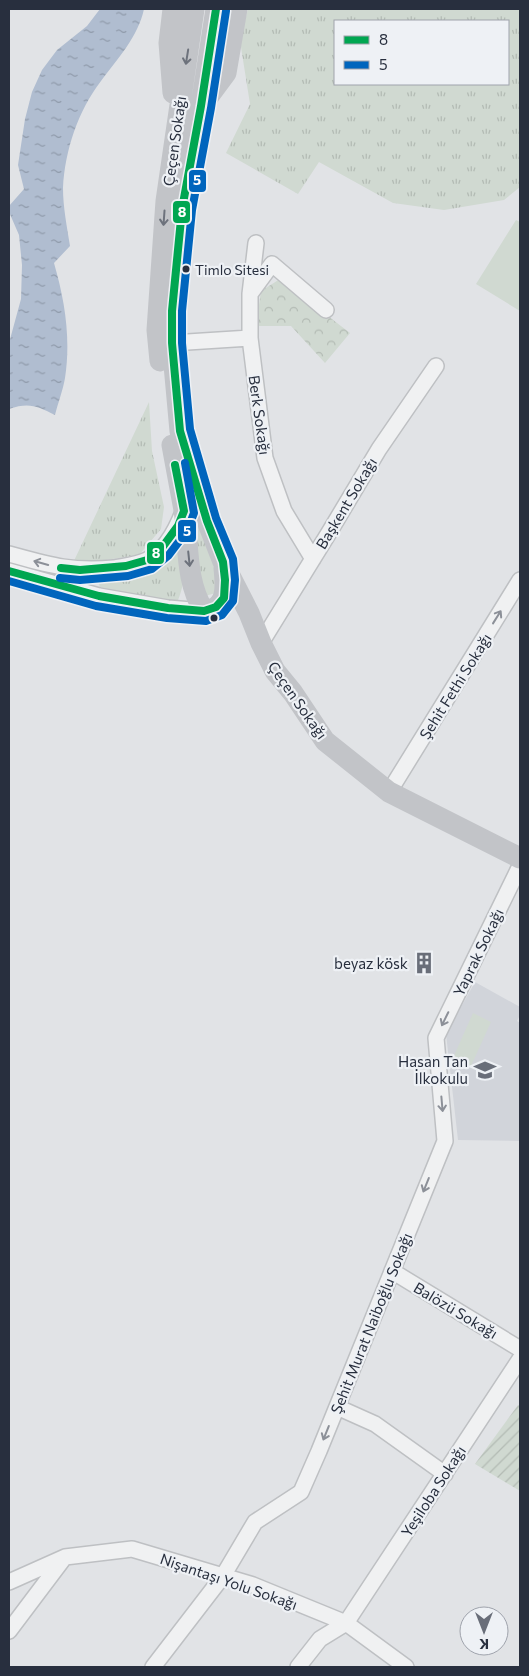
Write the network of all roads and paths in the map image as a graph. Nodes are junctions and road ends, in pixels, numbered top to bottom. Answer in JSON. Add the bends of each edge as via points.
{"nodes":[{"id":1,"x":172,"y":9,"type":"edge"},
{"id":2,"x":194,"y":9,"type":"edge"},
{"id":3,"x":216,"y":9,"type":"edge"},
{"id":4,"x":238,"y":9,"type":"edge"},
{"id":5,"x":201,"y":106,"type":"junction"},
{"id":6,"x":176,"y":128,"type":"junction"},
{"id":7,"x":256,"y":243,"type":"dead end"},
{"id":8,"x":250,"y":294,"type":"junction"},
{"id":9,"x":326,"y":310,"type":"dead end"},
{"id":10,"x":250,"y":338,"type":"junction"},
{"id":11,"x":172,"y":343,"type":"junction"},
{"id":12,"x":436,"y":366,"type":"dead end"},
{"id":13,"x":184,"y":511,"type":"junction"},
{"id":14,"x":9,"y":554,"type":"edge"},
{"id":15,"x":313,"y":559,"type":"junction"},
{"id":16,"x":223,"y":562,"type":"junction"},
{"id":17,"x":9,"y":571,"type":"edge"},
{"id":18,"x":520,"y":580,"type":"edge"},
{"id":19,"x":204,"y":611,"type":"junction"},
{"id":20,"x":249,"y":613,"type":"junction"},
{"id":21,"x":261,"y":643,"type":"junction"},
{"id":22,"x":389,"y":792,"type":"junction"},
{"id":23,"x":520,"y":858,"type":"edge"},
{"id":24,"x":520,"y":866,"type":"edge"},
{"id":25,"x":436,"y":1038,"type":"joint"},
{"id":26,"x":392,"y":1271,"type":"junction"},
{"id":27,"x":520,"y":1349,"type":"edge"},
{"id":28,"x":520,"y":1359,"type":"edge"},
{"id":29,"x":337,"y":1407,"type":"junction"},
{"id":30,"x":445,"y":1474,"type":"junction"},
{"id":31,"x":65,"y":1556,"type":"junction"},
{"id":32,"x":223,"y":1576,"type":"junction"},
{"id":33,"x":9,"y":1582,"type":"edge"},
{"id":34,"x":346,"y":1623,"type":"junction"},
{"id":35,"x":9,"y":1631,"type":"edge"},
{"id":36,"x":153,"y":1667,"type":"edge"},
{"id":37,"x":298,"y":1667,"type":"edge"},
{"id":38,"x":406,"y":1667,"type":"edge"}],
"edges":[{"from":1,"to":6,"type":"main road","via":[[169,43]]},
{"from":2,"to":6,"type":"main road","name":"Çeçen Sokağı","one_way":true},
{"from":3,"to":5,"type":"main road","name":"Çeçen Sokağı"},
{"from":4,"to":5,"type":"main road","via":[[226,73]]},
{"from":5,"to":11,"type":"main road","name":"Çeçen Sokağı","via":[[182,209]]},
{"from":6,"to":13,"type":"main road","name":"Çeçen Sokağı","one_way":true,"via":[[166,201],[157,330],[168,429]]},
{"from":7,"to":8,"type":"street","name":"Berk Sokağı"},
{"from":8,"to":9,"type":"street","via":[[272,264]]},
{"from":8,"to":10,"type":"street","name":"Berk Sokağı"},
{"from":10,"to":11,"type":"street"},
{"from":10,"to":15,"type":"street","name":"Berk Sokağı","via":[[265,458],[284,511]]},
{"from":11,"to":16,"type":"main road","name":"Çeçen Sokağı","via":[[180,431]]},
{"from":12,"to":15,"type":"street","name":"Başkent Sokağı","via":[[379,448]]},
{"from":13,"to":14,"type":"street","one_way":true,"via":[[178,526],[161,549],[147,560],[126,566],[58,568]]},
{"from":13,"to":19,"type":"main road","name":"Çeçen Sokağı","one_way":true,"via":[[191,582]]},
{"from":15,"to":21,"type":"street","name":"Başkent Sokağı"},
{"from":16,"to":19,"type":"main road","name":"Çeçen Sokağı","via":[[224,598],[216,607]]},
{"from":16,"to":20,"type":"main road","name":"Çeçen Sokağı"},
{"from":17,"to":19,"type":"street","via":[[99,596]]},
{"from":22,"to":18,"type":"street","name":"Şehit Fethi Sokağı","one_way":true},
{"from":19,"to":20,"type":"main road"},
{"from":20,"to":21,"type":"main road","name":"Çeçen Sokağı"},
{"from":21,"to":22,"type":"main road","name":"Çeçen Sokağı","via":[[275,671],[325,741]]},
{"from":22,"to":23,"type":"main road","name":"Çeçen Sokağı"},
{"from":24,"to":25,"type":"street","name":"Yaprak Sokağı","one_way":true},
{"from":25,"to":26,"type":"street","name":"Şehit Murat Naiboğlu Sokağı","one_way":true,"via":[[445,1140]]},
{"from":26,"to":27,"type":"street","name":"Balözü Sokağı"},
{"from":26,"to":29,"type":"street","name":"Şehit Murat Naiboğlu Sokağı"},
{"from":28,"to":30,"type":"street","name":"Yeşiloba Sokağı"},
{"from":29,"to":30,"type":"street","via":[[375,1424]]},
{"from":29,"to":32,"type":"street","name":"Şehit Murat Naiboğlu Sokağı","one_way":true,"via":[[301,1492],[255,1522]]},
{"from":30,"to":34,"type":"street","name":"Yeşiloba Sokağı"},
{"from":31,"to":32,"type":"street","name":"Nişantaşı Yolu Sokağı","via":[[132,1548]]},
{"from":31,"to":33,"type":"street","name":"Nişantaşı Yolu Sokağı"},
{"from":31,"to":35,"type":"street"},
{"from":32,"to":34,"type":"street","name":"Nişantaşı Yolu Sokağı"},
{"from":32,"to":36,"type":"street","name":"Şehit Murat Naiboğlu Sokağı"},
{"from":34,"to":37,"type":"street","via":[[320,1639]]},
{"from":34,"to":38,"type":"street","name":"Nişantaşı Yolu Sokağı"}]}
